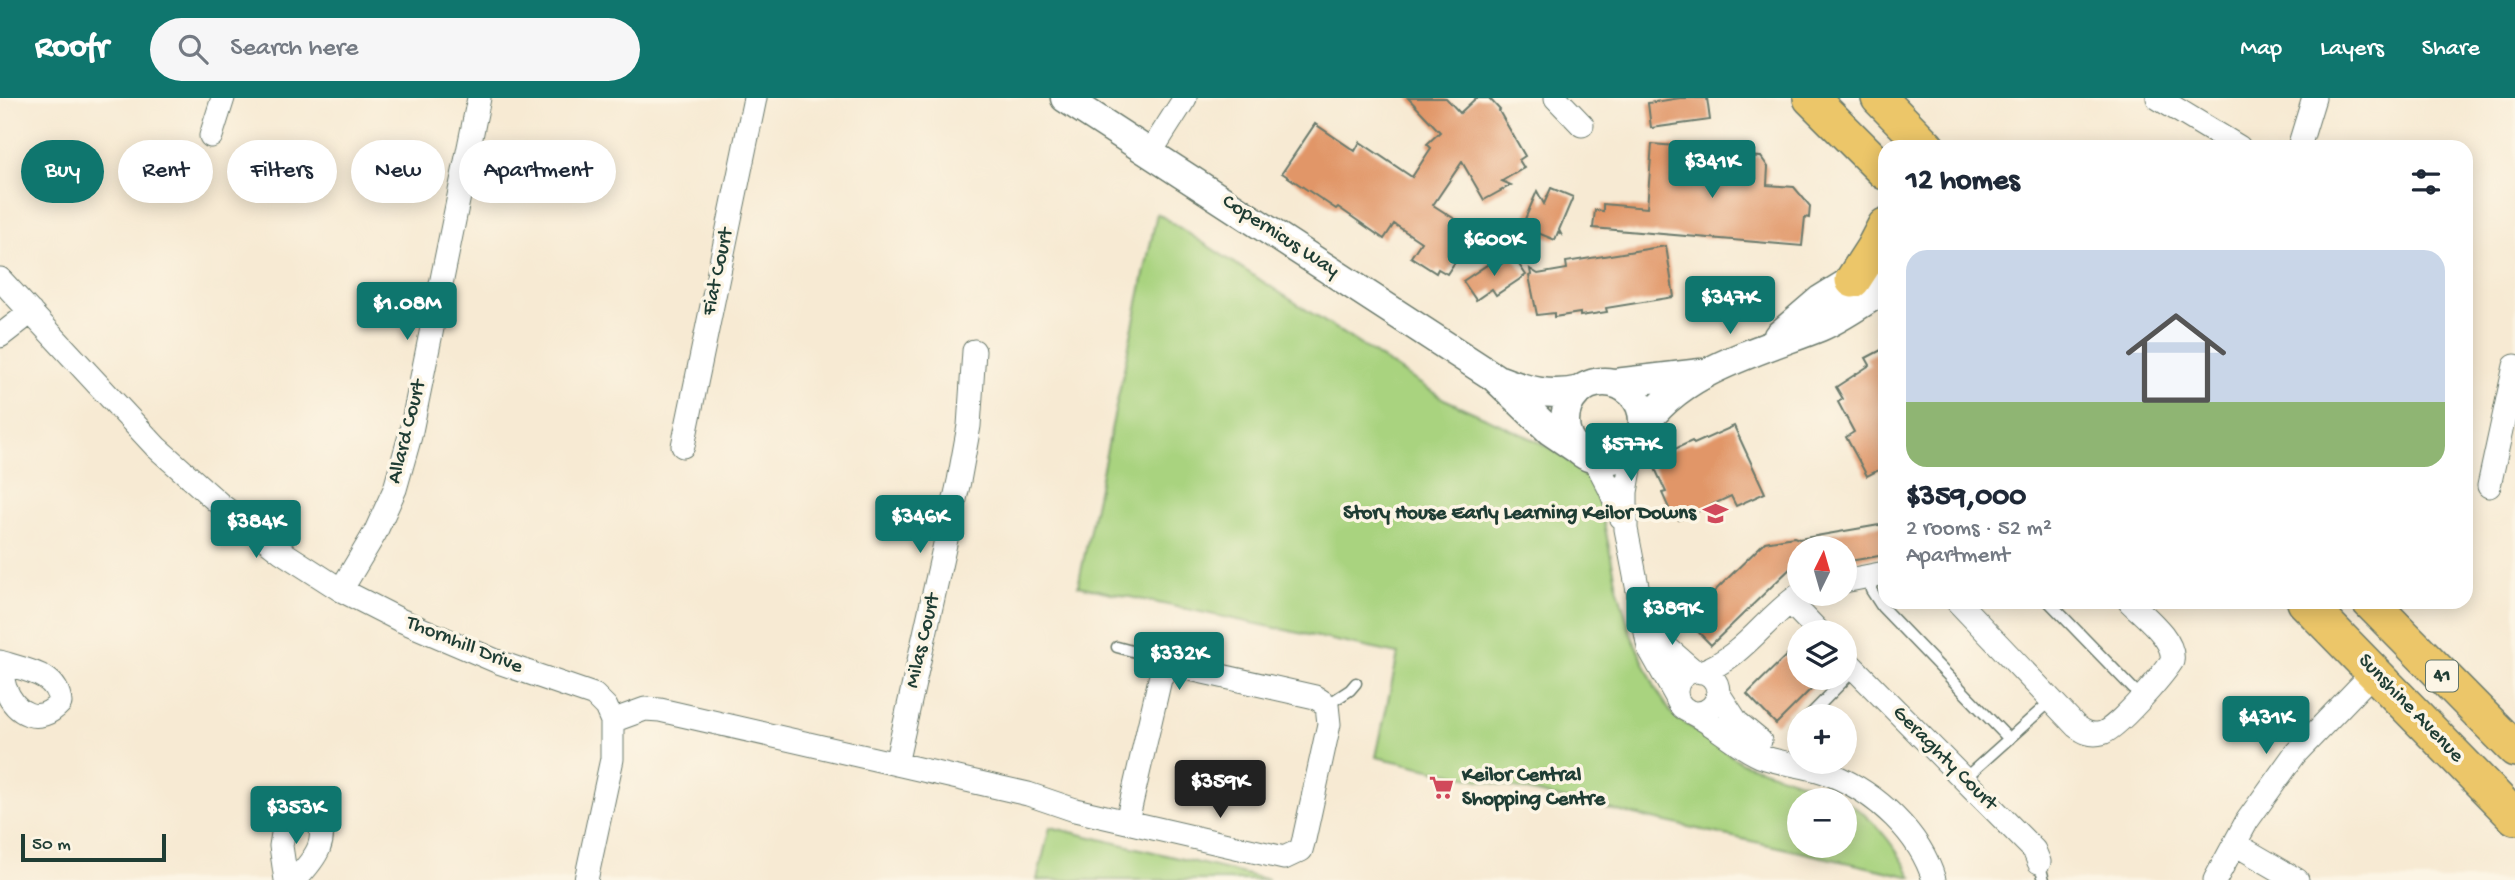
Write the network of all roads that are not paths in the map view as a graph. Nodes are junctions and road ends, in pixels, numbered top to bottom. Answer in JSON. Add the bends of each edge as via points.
{"nodes":[{"id":1,"x":223,"y":98,"type":"edge"},
{"id":2,"x":479,"y":98,"type":"edge"},
{"id":3,"x":755,"y":98,"type":"edge"},
{"id":4,"x":1065,"y":98,"type":"edge"},
{"id":5,"x":1185,"y":98,"type":"edge"},
{"id":6,"x":1556,"y":98,"type":"edge"},
{"id":7,"x":1811,"y":98,"type":"edge"},
{"id":8,"x":1879,"y":98,"type":"edge"},
{"id":9,"x":2158,"y":98,"type":"edge"},
{"id":10,"x":2314,"y":98,"type":"edge"},
{"id":11,"x":1582,"y":125,"type":"dead end"},
{"id":12,"x":211,"y":136,"type":"dead end"},
{"id":13,"x":1920,"y":140,"type":"edge"},
{"id":14,"x":2227,"y":140,"type":"edge"},
{"id":15,"x":2301,"y":140,"type":"edge"},
{"id":16,"x":1150,"y":153,"type":"junction"},
{"id":17,"x":1878,"y":165,"type":"edge"},
{"id":18,"x":1878,"y":239,"type":"edge"},
{"id":19,"x":0,"y":279,"type":"edge"},
{"id":20,"x":1869,"y":284,"type":"edge"},
{"id":21,"x":31,"y":312,"type":"junction"},
{"id":22,"x":0,"y":336,"type":"edge"},
{"id":23,"x":974,"y":351,"type":"dead end"},
{"id":24,"x":2515,"y":366,"type":"edge"},
{"id":25,"x":1710,"y":371,"type":"junction"},
{"id":26,"x":1494,"y":377,"type":"junction"},
{"id":27,"x":1615,"y":383,"type":"junction"},
{"id":28,"x":1581,"y":390,"type":"junction"},
{"id":29,"x":1638,"y":438,"type":"junction"},
{"id":30,"x":683,"y":446,"type":"dead end"},
{"id":31,"x":1588,"y":455,"type":"junction"},
{"id":32,"x":2489,"y":486,"type":"dead end"},
{"id":33,"x":1626,"y":529,"type":"junction"},
{"id":34,"x":1878,"y":574,"type":"edge"},
{"id":35,"x":1857,"y":578,"type":"edge"},
{"id":36,"x":341,"y":590,"type":"junction"},
{"id":37,"x":1878,"y":601,"type":"edge"},
{"id":38,"x":1641,"y":604,"type":"junction"},
{"id":39,"x":1787,"y":606,"type":"edge"},
{"id":40,"x":1884,"y":609,"type":"edge"},
{"id":41,"x":1965,"y":609,"type":"edge"},
{"id":42,"x":2056,"y":609,"type":"edge"},
{"id":43,"x":2137,"y":609,"type":"edge"},
{"id":44,"x":2312,"y":609,"type":"edge"},
{"id":45,"x":2380,"y":612,"type":"edge"},
{"id":46,"x":1117,"y":647,"type":"dead end"},
{"id":47,"x":1735,"y":654,"type":"junction"},
{"id":48,"x":1167,"y":669,"type":"junction"},
{"id":49,"x":1698,"y":671,"type":"junction"},
{"id":50,"x":1857,"y":671,"type":"edge"},
{"id":51,"x":2374,"y":672,"type":"junction"},
{"id":52,"x":1356,"y":683,"type":"dead end"},
{"id":53,"x":1830,"y":690,"type":"edge"},
{"id":54,"x":1718,"y":692,"type":"junction"},
{"id":55,"x":2141,"y":697,"type":"junction"},
{"id":56,"x":2052,"y":700,"type":"junction"},
{"id":57,"x":1818,"y":704,"type":"edge"},
{"id":58,"x":1327,"y":705,"type":"junction"},
{"id":59,"x":1685,"y":705,"type":"junction"},
{"id":60,"x":612,"y":721,"type":"junction"},
{"id":61,"x":2009,"y":738,"type":"junction"},
{"id":62,"x":2515,"y":749,"type":"edge"},
{"id":63,"x":1787,"y":759,"type":"edge"},
{"id":64,"x":1787,"y":762,"type":"edge"},
{"id":65,"x":896,"y":764,"type":"junction"},
{"id":66,"x":2515,"y":770,"type":"edge"},
{"id":67,"x":1828,"y":774,"type":"edge"},
{"id":68,"x":1964,"y":779,"type":"junction"},
{"id":69,"x":2515,"y":817,"type":"edge"},
{"id":70,"x":1127,"y":821,"type":"junction"},
{"id":71,"x":2235,"y":844,"type":"junction"},
{"id":72,"x":2041,"y":871,"type":"edge"},
{"id":73,"x":286,"y":880,"type":"edge"},
{"id":74,"x":295,"y":880,"type":"edge"},
{"id":75,"x":586,"y":880,"type":"edge"},
{"id":76,"x":1934,"y":880,"type":"edge"},
{"id":77,"x":2215,"y":880,"type":"edge"},
{"id":78,"x":2297,"y":880,"type":"edge"}],
"edges":[{"from":1,"to":12,"type":"street"},
{"from":2,"to":36,"type":"street","name":"Allard Court","via":[[395,489]]},
{"from":3,"to":30,"type":"street","name":"Fiat Court"},
{"from":4,"to":16,"type":"street","name":"Copernicus Way"},
{"from":5,"to":16,"type":"street"},
{"from":6,"to":11,"type":"street"},
{"from":7,"to":17,"type":"main road"},
{"from":8,"to":13,"type":"main road"},
{"from":9,"to":14,"type":"street"},
{"from":10,"to":15,"type":"street"},
{"from":16,"to":26,"type":"street","name":"Copernicus Way"},
{"from":18,"to":20,"type":"main road"},
{"from":19,"to":21,"type":"street","name":"Thornhill Drive"},
{"from":20,"to":25,"type":"street","via":[[1819,300],[1768,344]]},
{"from":21,"to":22,"type":"street"},
{"from":21,"to":36,"type":"street","name":"Thornhill Drive","via":[[156,447],[222,506]]},
{"from":23,"to":65,"type":"street","name":"Milas Court","via":[[969,426],[959,481]]},
{"from":24,"to":32,"type":"street"},
{"from":25,"to":27,"type":"street"},
{"from":25,"to":29,"type":"street","via":[[1667,398]]},
{"from":26,"to":28,"type":"street","name":"Copernicus Way","via":[[1544,394]]},
{"from":26,"to":31,"type":"street","name":"Copernicus Way","via":[[1550,431]]},
{"from":27,"to":28,"type":"street","via":[[1592,384]]},
{"from":27,"to":29,"type":"street","via":[[1626,388],[1641,407]]},
{"from":28,"to":31,"type":"street","via":[[1570,403],[1565,421],[1570,438]]},
{"from":29,"to":31,"type":"street","via":[[1620,456],[1603,459]]},
{"from":29,"to":33,"type":"street","via":[[1626,492]]},
{"from":31,"to":33,"type":"street","via":[[1610,489]]},
{"from":33,"to":38,"type":"street"},
{"from":34,"to":35,"type":"street"},
{"from":34,"to":37,"type":"lane","via":[[1871,590]]},
{"from":36,"to":60,"type":"street","name":"Thornhill Drive","via":[[433,635],[594,695]]},
{"from":38,"to":49,"type":"street","via":[[1666,647]]},
{"from":38,"to":59,"type":"street","via":[[1652,657]]},
{"from":39,"to":47,"type":"street"},
{"from":40,"to":61,"type":"lane"},
{"from":41,"to":56,"type":"street"},
{"from":42,"to":55,"type":"lane"},
{"from":43,"to":55,"type":"street","via":[[2170,643],[2173,654],[2170,664]]},
{"from":44,"to":51,"type":"main road","name":"Sunshine Avenue","number":"41"},
{"from":45,"to":62,"type":"main road","number":"41"},
{"from":45,"to":66,"type":"main road","via":[[2426,675]]},
{"from":46,"to":48,"type":"lane","via":[[1147,655]]},
{"from":47,"to":49,"type":"street"},
{"from":47,"to":54,"type":"street"},
{"from":48,"to":58,"type":"street","via":[[1181,667],[1315,697]]},
{"from":48,"to":70,"type":"street","via":[[1160,679]]},
{"from":49,"to":54,"type":"street","via":[[1715,680]]},
{"from":49,"to":59,"type":"street","via":[[1682,678],[1676,691]]},
{"from":50,"to":68,"type":"street","name":"Geraghty Court"},
{"from":51,"to":69,"type":"main road","name":"Sunshine Avenue","number":"41"},
{"from":51,"to":71,"type":"street","via":[[2295,754]]},
{"from":52,"to":58,"type":"lane"},
{"from":53,"to":57,"type":"lane"},
{"from":54,"to":59,"type":"street","via":[[1710,709],[1698,713]]},
{"from":54,"to":63,"type":"street","via":[[1737,722]]},
{"from":55,"to":56,"type":"street","via":[[2111,729],[2096,734],[2083,731]]},
{"from":56,"to":61,"type":"lane"},
{"from":58,"to":70,"type":"street","via":[[1329,724],[1304,839],[1301,850],[1293,855],[1284,858]]},
{"from":59,"to":64,"type":"street","via":[[1742,746]]},
{"from":60,"to":65,"type":"street","via":[[645,709],[660,710]]},
{"from":60,"to":75,"type":"street","via":[[612,759]]},
{"from":61,"to":68,"type":"lane"},
{"from":65,"to":70,"type":"street"},
{"from":67,"to":76,"type":"street","via":[[1884,808],[1922,852]]},
{"from":68,"to":72,"type":"street","name":"Geraghty Court","via":[[2034,850]]},
{"from":71,"to":77,"type":"street"},
{"from":71,"to":78,"type":"street"},
{"from":73,"to":74,"type":"street","via":[[281,846],[285,821],[300,810],[314,811],[323,824],[321,838],[314,861]]}]}
